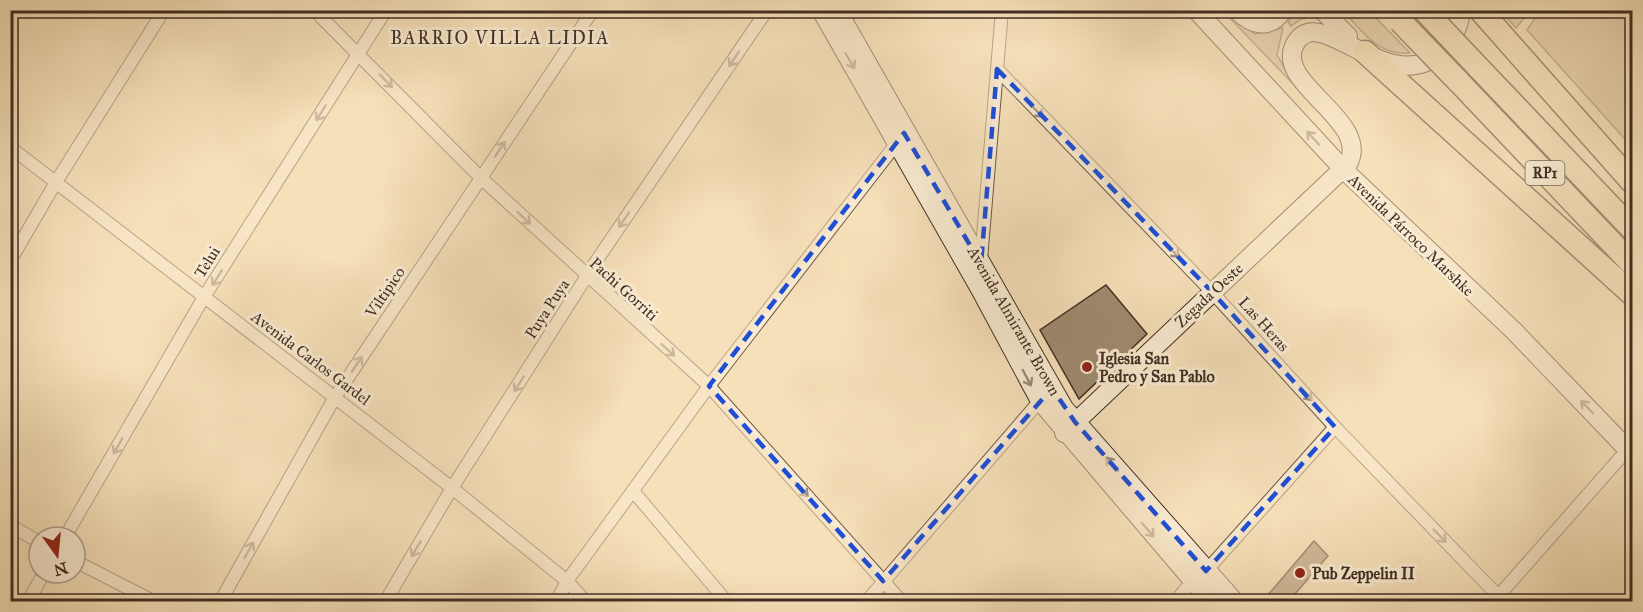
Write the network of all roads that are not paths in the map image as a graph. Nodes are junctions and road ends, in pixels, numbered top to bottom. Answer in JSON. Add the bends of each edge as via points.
{"nodes":[{"id":1,"x":164,"y":10,"type":"edge"},
{"id":2,"x":314,"y":10,"type":"edge"},
{"id":3,"x":386,"y":10,"type":"edge"},
{"id":4,"x":594,"y":10,"type":"edge"},
{"id":5,"x":767,"y":10,"type":"edge"},
{"id":6,"x":821,"y":10,"type":"edge"},
{"id":7,"x":837,"y":10,"type":"edge"},
{"id":8,"x":1002,"y":10,"type":"edge"},
{"id":9,"x":1196,"y":10,"type":"edge"},
{"id":10,"x":1237,"y":10,"type":"edge"},
{"id":11,"x":1283,"y":10,"type":"edge"},
{"id":12,"x":1322,"y":10,"type":"edge"},
{"id":13,"x":1424,"y":10,"type":"edge"},
{"id":14,"x":1461,"y":10,"type":"edge"},
{"id":15,"x":1480,"y":10,"type":"edge"},
{"id":16,"x":1395,"y":16,"type":"edge"},
{"id":17,"x":1365,"y":52,"type":"junction"},
{"id":18,"x":358,"y":53,"type":"junction"},
{"id":19,"x":997,"y":69,"type":"junction"},
{"id":20,"x":901,"y":138,"type":"junction"},
{"id":21,"x":10,"y":147,"type":"edge"},
{"id":22,"x":1343,"y":169,"type":"junction"},
{"id":23,"x":481,"y":178,"type":"junction"},
{"id":24,"x":56,"y":182,"type":"junction"},
{"id":25,"x":1632,"y":182,"type":"edge"},
{"id":26,"x":1632,"y":229,"type":"edge"},
{"id":27,"x":10,"y":261,"type":"edge"},
{"id":28,"x":981,"y":264,"type":"junction"},
{"id":29,"x":1632,"y":264,"type":"edge"},
{"id":30,"x":586,"y":277,"type":"junction"},
{"id":31,"x":980,"y":289,"type":"junction"},
{"id":32,"x":1212,"y":292,"type":"junction"},
{"id":33,"x":1632,"y":294,"type":"edge"},
{"id":34,"x":204,"y":297,"type":"junction"},
{"id":35,"x":709,"y":386,"type":"junction"},
{"id":36,"x":1046,"y":394,"type":"junction"},
{"id":37,"x":335,"y":397,"type":"junction"},
{"id":38,"x":1070,"y":427,"type":"junction"},
{"id":39,"x":1335,"y":427,"type":"junction"},
{"id":40,"x":1630,"y":452,"type":"edge"},
{"id":41,"x":452,"y":488,"type":"junction"},
{"id":42,"x":633,"y":491,"type":"junction"},
{"id":43,"x":10,"y":525,"type":"edge"},
{"id":44,"x":72,"y":525,"type":"edge"},
{"id":45,"x":27,"y":535,"type":"edge"},
{"id":46,"x":87,"y":567,"type":"edge"},
{"id":47,"x":1199,"y":576,"type":"junction"},
{"id":48,"x":567,"y":581,"type":"junction"},
{"id":49,"x":883,"y":581,"type":"junction"},
{"id":50,"x":37,"y":585,"type":"edge"},
{"id":51,"x":1499,"y":600,"type":"edge"},
{"id":52,"x":28,"y":602,"type":"edge"},
{"id":53,"x":155,"y":602,"type":"edge"},
{"id":54,"x":220,"y":602,"type":"edge"},
{"id":55,"x":385,"y":602,"type":"edge"},
{"id":56,"x":556,"y":602,"type":"edge"},
{"id":57,"x":586,"y":602,"type":"edge"},
{"id":58,"x":727,"y":602,"type":"edge"},
{"id":59,"x":866,"y":602,"type":"edge"},
{"id":60,"x":902,"y":602,"type":"edge"},
{"id":61,"x":1175,"y":602,"type":"edge"},
{"id":62,"x":1211,"y":602,"type":"edge"},
{"id":63,"x":1235,"y":602,"type":"edge"}],
"edges":[{"from":1,"to":24,"type":"street"},
{"from":2,"to":18,"type":"street","name":"Pachi Gorriti"},
{"from":3,"to":18,"type":"street","name":"Telui"},
{"from":23,"to":4,"type":"street","name":"Viltipico","one_way":true},
{"from":5,"to":30,"type":"street","name":"Puya Puya","one_way":true},
{"from":6,"to":20,"type":"main road","name":"Avenida Almirante Brown","one_way":true},
{"from":7,"to":20,"type":"main road","name":"Avenida Almirante Brown"},
{"from":8,"to":19,"type":"street"},
{"from":22,"to":9,"type":"main road","name":"Avenida Párroco Marshke","one_way":true},
{"from":10,"to":11,"type":"main road","via":[[1258,25],[1275,21]]},
{"from":12,"to":17,"type":"main road"},
{"from":13,"to":26,"type":"highway","number":"RP1","bridge":true},
{"from":14,"to":17,"type":"main road","via":[[1453,38],[1429,61],[1400,66]]},
{"from":15,"to":25,"type":"highway"},
{"from":16,"to":29,"type":"highway","number":"RP1","bridge":true},
{"from":17,"to":22,"type":"main road","via":[[1316,29],[1302,35],[1292,53],[1295,69],[1352,140],[1352,157]]},
{"from":17,"to":33,"type":"highway"},
{"from":18,"to":23,"type":"street","name":"Pachi Gorriti","one_way":true},
{"from":18,"to":34,"type":"street","name":"Telui","one_way":true},
{"from":19,"to":28,"type":"street"},
{"from":19,"to":32,"type":"street","name":"Las Heras","one_way":true},
{"from":20,"to":28,"type":"main road","name":"Avenida Almirante Brown"},
{"from":20,"to":31,"type":"main road","name":"Avenida Almirante Brown"},
{"from":20,"to":35,"type":"street"},
{"from":21,"to":24,"type":"street","name":"Avenida Carlos Gardel"},
{"from":22,"to":32,"type":"main road","name":"Zegada Oeste"},
{"from":40,"to":22,"type":"main road","name":"Avenida Párroco Marshke","one_way":true,"via":[[1514,331]]},
{"from":23,"to":30,"type":"street","name":"Pachi Gorriti","one_way":true},
{"from":37,"to":23,"type":"street","name":"Viltipico","one_way":true},
{"from":24,"to":27,"type":"street"},
{"from":24,"to":34,"type":"street","name":"Avenida Carlos Gardel"},
{"from":28,"to":31,"type":"street"},
{"from":28,"to":36,"type":"main road","name":"Avenida Almirante Brown"},
{"from":30,"to":35,"type":"street","name":"Pachi Gorriti","one_way":true},
{"from":30,"to":41,"type":"street","name":"Puya Puya","one_way":true},
{"from":31,"to":36,"type":"main road","name":"Avenida Almirante Brown","one_way":true},
{"from":32,"to":38,"type":"main road","name":"Zegada Oeste"},
{"from":32,"to":39,"type":"street","name":"Las Heras","one_way":true},
{"from":34,"to":37,"type":"street","name":"Avenida Carlos Gardel"},
{"from":34,"to":44,"type":"street","name":"Telui","one_way":true},
{"from":35,"to":42,"type":"street"},
{"from":35,"to":49,"type":"street","name":"Pachi Gorriti","one_way":true},
{"from":36,"to":38,"type":"main road","name":"Avenida Almirante Brown"},
{"from":36,"to":49,"type":"street"},
{"from":37,"to":41,"type":"street","name":"Avenida Carlos Gardel"},
{"from":54,"to":37,"type":"street","name":"Viltipico","one_way":true},
{"from":38,"to":47,"type":"main road","name":"Avenida Almirante Brown"},
{"from":39,"to":47,"type":"street"},
{"from":39,"to":51,"type":"street","name":"Las Heras","one_way":true},
{"from":40,"to":51,"type":"street"},
{"from":41,"to":48,"type":"street","name":"Avenida Carlos Gardel"},
{"from":41,"to":55,"type":"street","name":"Puya Puya","one_way":true},
{"from":42,"to":48,"type":"street"},
{"from":42,"to":58,"type":"street"},
{"from":43,"to":45,"type":"street"},
{"from":46,"to":53,"type":"street"},
{"from":47,"to":61,"type":"street"},
{"from":47,"to":62,"type":"main road","name":"Avenida Almirante Brown"},
{"from":47,"to":63,"type":"main road","name":"Avenida Almirante Brown"},
{"from":48,"to":56,"type":"street"},
{"from":48,"to":57,"type":"street","name":"Avenida Carlos Gardel"},
{"from":49,"to":59,"type":"street"},
{"from":49,"to":60,"type":"street","name":"Pachi Gorriti"},
{"from":50,"to":52,"type":"street"}]}
